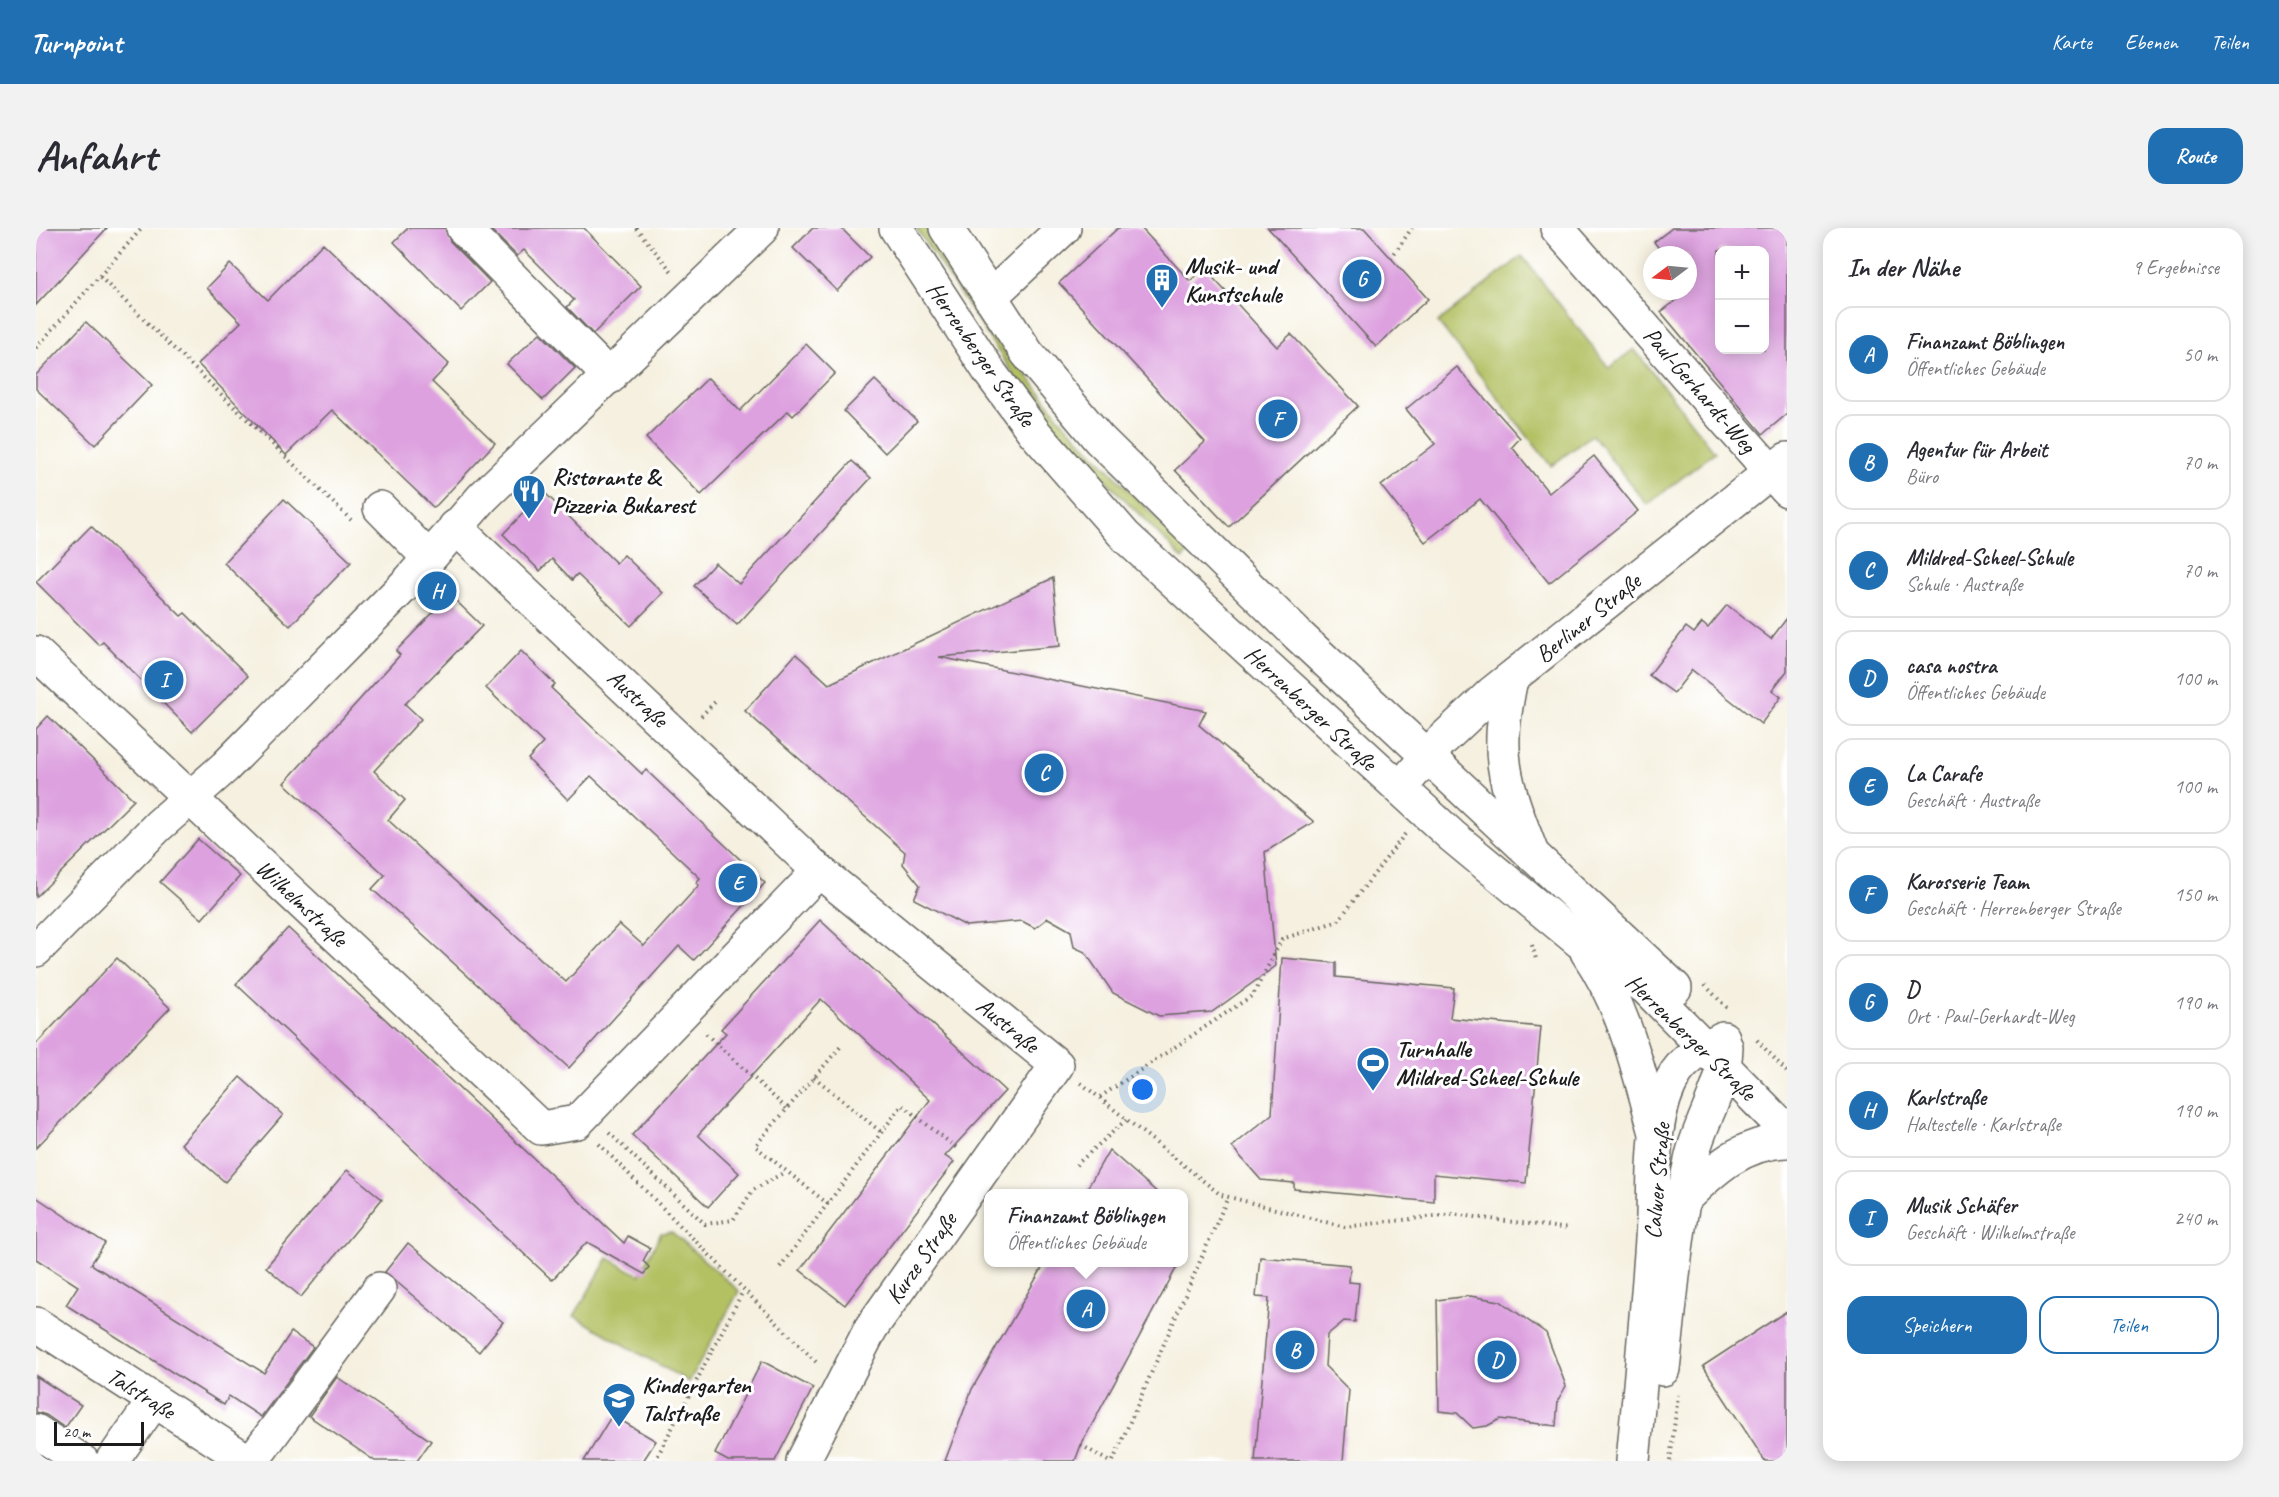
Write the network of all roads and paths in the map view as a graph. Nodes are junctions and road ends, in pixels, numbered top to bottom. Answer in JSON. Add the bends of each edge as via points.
{"nodes":[{"id":1,"x":142,"y":228,"type":"edge"},
{"id":2,"x":463,"y":228,"type":"edge"},
{"id":3,"x":636,"y":228,"type":"edge"},
{"id":4,"x":762,"y":228,"type":"edge"},
{"id":5,"x":896,"y":228,"type":"edge"},
{"id":6,"x":946,"y":228,"type":"edge"},
{"id":7,"x":1064,"y":228,"type":"edge"},
{"id":8,"x":1412,"y":228,"type":"edge"},
{"id":9,"x":1557,"y":228,"type":"edge"},
{"id":10,"x":1391,"y":258,"type":"dead end"},
{"id":11,"x":100,"y":277,"type":"junction"},
{"id":12,"x":694,"y":295,"type":"junction"},
{"id":13,"x":990,"y":297,"type":"junction"},
{"id":14,"x":36,"y":348,"type":"edge"},
{"id":15,"x":610,"y":377,"type":"junction"},
{"id":16,"x":1782,"y":473,"type":"edge"},
{"id":17,"x":368,"y":517,"type":"joint"},
{"id":18,"x":455,"y":527,"type":"junction"},
{"id":19,"x":428,"y":557,"type":"junction"},
{"id":20,"x":36,"y":653,"type":"edge"},
{"id":21,"x":1511,"y":679,"type":"junction"},
{"id":22,"x":1426,"y":757,"type":"junction"},
{"id":23,"x":1400,"y":788,"type":"junction"},
{"id":24,"x":191,"y":798,"type":"junction"},
{"id":25,"x":1400,"y":841,"type":"dead end"},
{"id":26,"x":1531,"y":851,"type":"junction"},
{"id":27,"x":819,"y":871,"type":"junction"},
{"id":28,"x":1579,"y":941,"type":"junction"},
{"id":29,"x":36,"y":950,"type":"edge"},
{"id":30,"x":682,"y":1012,"type":"junction"},
{"id":31,"x":842,"y":1045,"type":"dead end"},
{"id":32,"x":1727,"y":1046,"type":"junction"},
{"id":33,"x":1057,"y":1065,"type":"junction"},
{"id":34,"x":1787,"y":1072,"type":"edge"},
{"id":35,"x":814,"y":1077,"type":"junction"},
{"id":36,"x":1100,"y":1096,"type":"junction"},
{"id":37,"x":1787,"y":1103,"type":"edge"},
{"id":38,"x":787,"y":1109,"type":"junction"},
{"id":39,"x":582,"y":1117,"type":"junction"},
{"id":40,"x":1126,"y":1120,"type":"junction"},
{"id":41,"x":1787,"y":1131,"type":"edge"},
{"id":42,"x":881,"y":1132,"type":"junction"},
{"id":43,"x":1657,"y":1137,"type":"junction"},
{"id":44,"x":1787,"y":1141,"type":"edge"},
{"id":45,"x":1076,"y":1165,"type":"dead end"},
{"id":46,"x":984,"y":1169,"type":"junction"},
{"id":47,"x":785,"y":1172,"type":"junction"},
{"id":48,"x":1228,"y":1197,"type":"junction"},
{"id":49,"x":1684,"y":1199,"type":"junction"},
{"id":50,"x":828,"y":1204,"type":"junction"},
{"id":51,"x":1569,"y":1228,"type":"dead end"},
{"id":52,"x":780,"y":1267,"type":"dead end"},
{"id":53,"x":379,"y":1289,"type":"dead end"},
{"id":54,"x":743,"y":1291,"type":"junction"},
{"id":55,"x":36,"y":1324,"type":"edge"},
{"id":56,"x":840,"y":1386,"type":"junction"},
{"id":57,"x":154,"y":1401,"type":"junction"},
{"id":58,"x":36,"y":1431,"type":"edge"},
{"id":59,"x":1081,"y":1445,"type":"dead end"},
{"id":60,"x":82,"y":1461,"type":"edge"},
{"id":61,"x":112,"y":1461,"type":"edge"},
{"id":62,"x":248,"y":1461,"type":"edge"},
{"id":63,"x":252,"y":1461,"type":"edge"},
{"id":64,"x":655,"y":1461,"type":"edge"},
{"id":65,"x":803,"y":1461,"type":"edge"},
{"id":66,"x":1108,"y":1461,"type":"edge"},
{"id":67,"x":1113,"y":1461,"type":"edge"},
{"id":68,"x":1633,"y":1461,"type":"edge"},
{"id":69,"x":1653,"y":1461,"type":"edge"}],
"edges":[{"from":1,"to":11,"type":"path"},
{"from":2,"to":15,"type":"street"},
{"from":3,"to":12,"type":"path"},
{"from":4,"to":12,"type":"street"},
{"from":5,"to":23,"type":"street","name":"Herrenberger Straße","via":[[991,374],[1093,501],[1134,544]]},
{"from":6,"to":13,"type":"street","name":"Herrenberger Straße"},
{"from":7,"to":13,"type":"street"},
{"from":8,"to":10,"type":"path"},
{"from":9,"to":16,"type":"street","name":"Paul-Gerhardt-Weg"},
{"from":11,"to":14,"type":"path"},
{"from":11,"to":17,"type":"path"},
{"from":12,"to":15,"type":"street"},
{"from":13,"to":22,"type":"street","name":"Herrenberger Straße","via":[[1027,353],[1099,439]]},
{"from":15,"to":18,"type":"street"},
{"from":16,"to":21,"type":"street","name":"Berliner Straße"},
{"from":17,"to":19,"type":"street"},
{"from":18,"to":19,"type":"street"},
{"from":18,"to":27,"type":"street","name":"Austraße"},
{"from":19,"to":24,"type":"street","via":[[402,589]]},
{"from":20,"to":24,"type":"street","name":"Wilhelmstraße"},
{"from":21,"to":22,"type":"street","name":"Berliner Straße"},
{"from":21,"to":26,"type":"street","via":[[1502,722],[1501,756]]},
{"from":22,"to":23,"type":"street","name":"Berliner Straße"},
{"from":22,"to":26,"type":"street","name":"Herrenberger Straße"},
{"from":23,"to":28,"type":"street","name":"Herrenberger Straße"},
{"from":24,"to":29,"type":"street","via":[[158,826]]},
{"from":24,"to":39,"type":"street","name":"Wilhelmstraße","via":[[541,1128]]},
{"from":25,"to":36,"type":"path","via":[[1338,921],[1282,939],[1253,994]]},
{"from":26,"to":32,"type":"street","name":"Herrenberger Straße"},
{"from":27,"to":30,"type":"street"},
{"from":27,"to":33,"type":"street","name":"Austraße"},
{"from":28,"to":32,"type":"street","name":"Herrenberger Straße"},
{"from":28,"to":43,"type":"street","via":[[1607,982],[1634,1046]]},
{"from":30,"to":38,"type":"path"},
{"from":30,"to":39,"type":"street"},
{"from":31,"to":35,"type":"path"},
{"from":32,"to":34,"type":"path"},
{"from":32,"to":37,"type":"street","name":"Herrenberger Straße"},
{"from":32,"to":41,"type":"street","name":"Herrenberger Straße"},
{"from":32,"to":43,"type":"street","name":"Calwer Straße","via":[[1677,1072],[1665,1096]]},
{"from":32,"to":49,"type":"street","name":"Calwer Straße","via":[[1692,1155]]},
{"from":33,"to":36,"type":"path"},
{"from":33,"to":46,"type":"street","name":"Kurze Straße"},
{"from":35,"to":38,"type":"path"},
{"from":35,"to":42,"type":"path"},
{"from":36,"to":40,"type":"path"},
{"from":38,"to":47,"type":"path","via":[[754,1146]]},
{"from":39,"to":47,"type":"path","via":[[705,1224],[733,1220],[753,1190]]},
{"from":39,"to":54,"type":"path"},
{"from":40,"to":45,"type":"path"},
{"from":40,"to":48,"type":"path"},
{"from":42,"to":46,"type":"path","via":[[902,1105]]},
{"from":42,"to":50,"type":"path"},
{"from":43,"to":68,"type":"street","name":"Calwer Straße"},
{"from":44,"to":49,"type":"street","via":[[1751,1147],[1710,1173]]},
{"from":46,"to":56,"type":"street","name":"Kurze Straße","via":[[871,1328]]},
{"from":47,"to":50,"type":"path"},
{"from":48,"to":51,"type":"path","via":[[1345,1227],[1452,1214]]},
{"from":48,"to":67,"type":"path"},
{"from":49,"to":69,"type":"street","name":"Calwer Straße"},
{"from":50,"to":52,"type":"path"},
{"from":53,"to":63,"type":"street"},
{"from":54,"to":56,"type":"path"},
{"from":54,"to":64,"type":"path"},
{"from":55,"to":57,"type":"street","name":"Talstraße"},
{"from":56,"to":65,"type":"street","name":"Kurze Straße"},
{"from":57,"to":61,"type":"street"},
{"from":57,"to":62,"type":"street","name":"Talstraße"},
{"from":58,"to":60,"type":"street"},
{"from":59,"to":66,"type":"path"}]}
